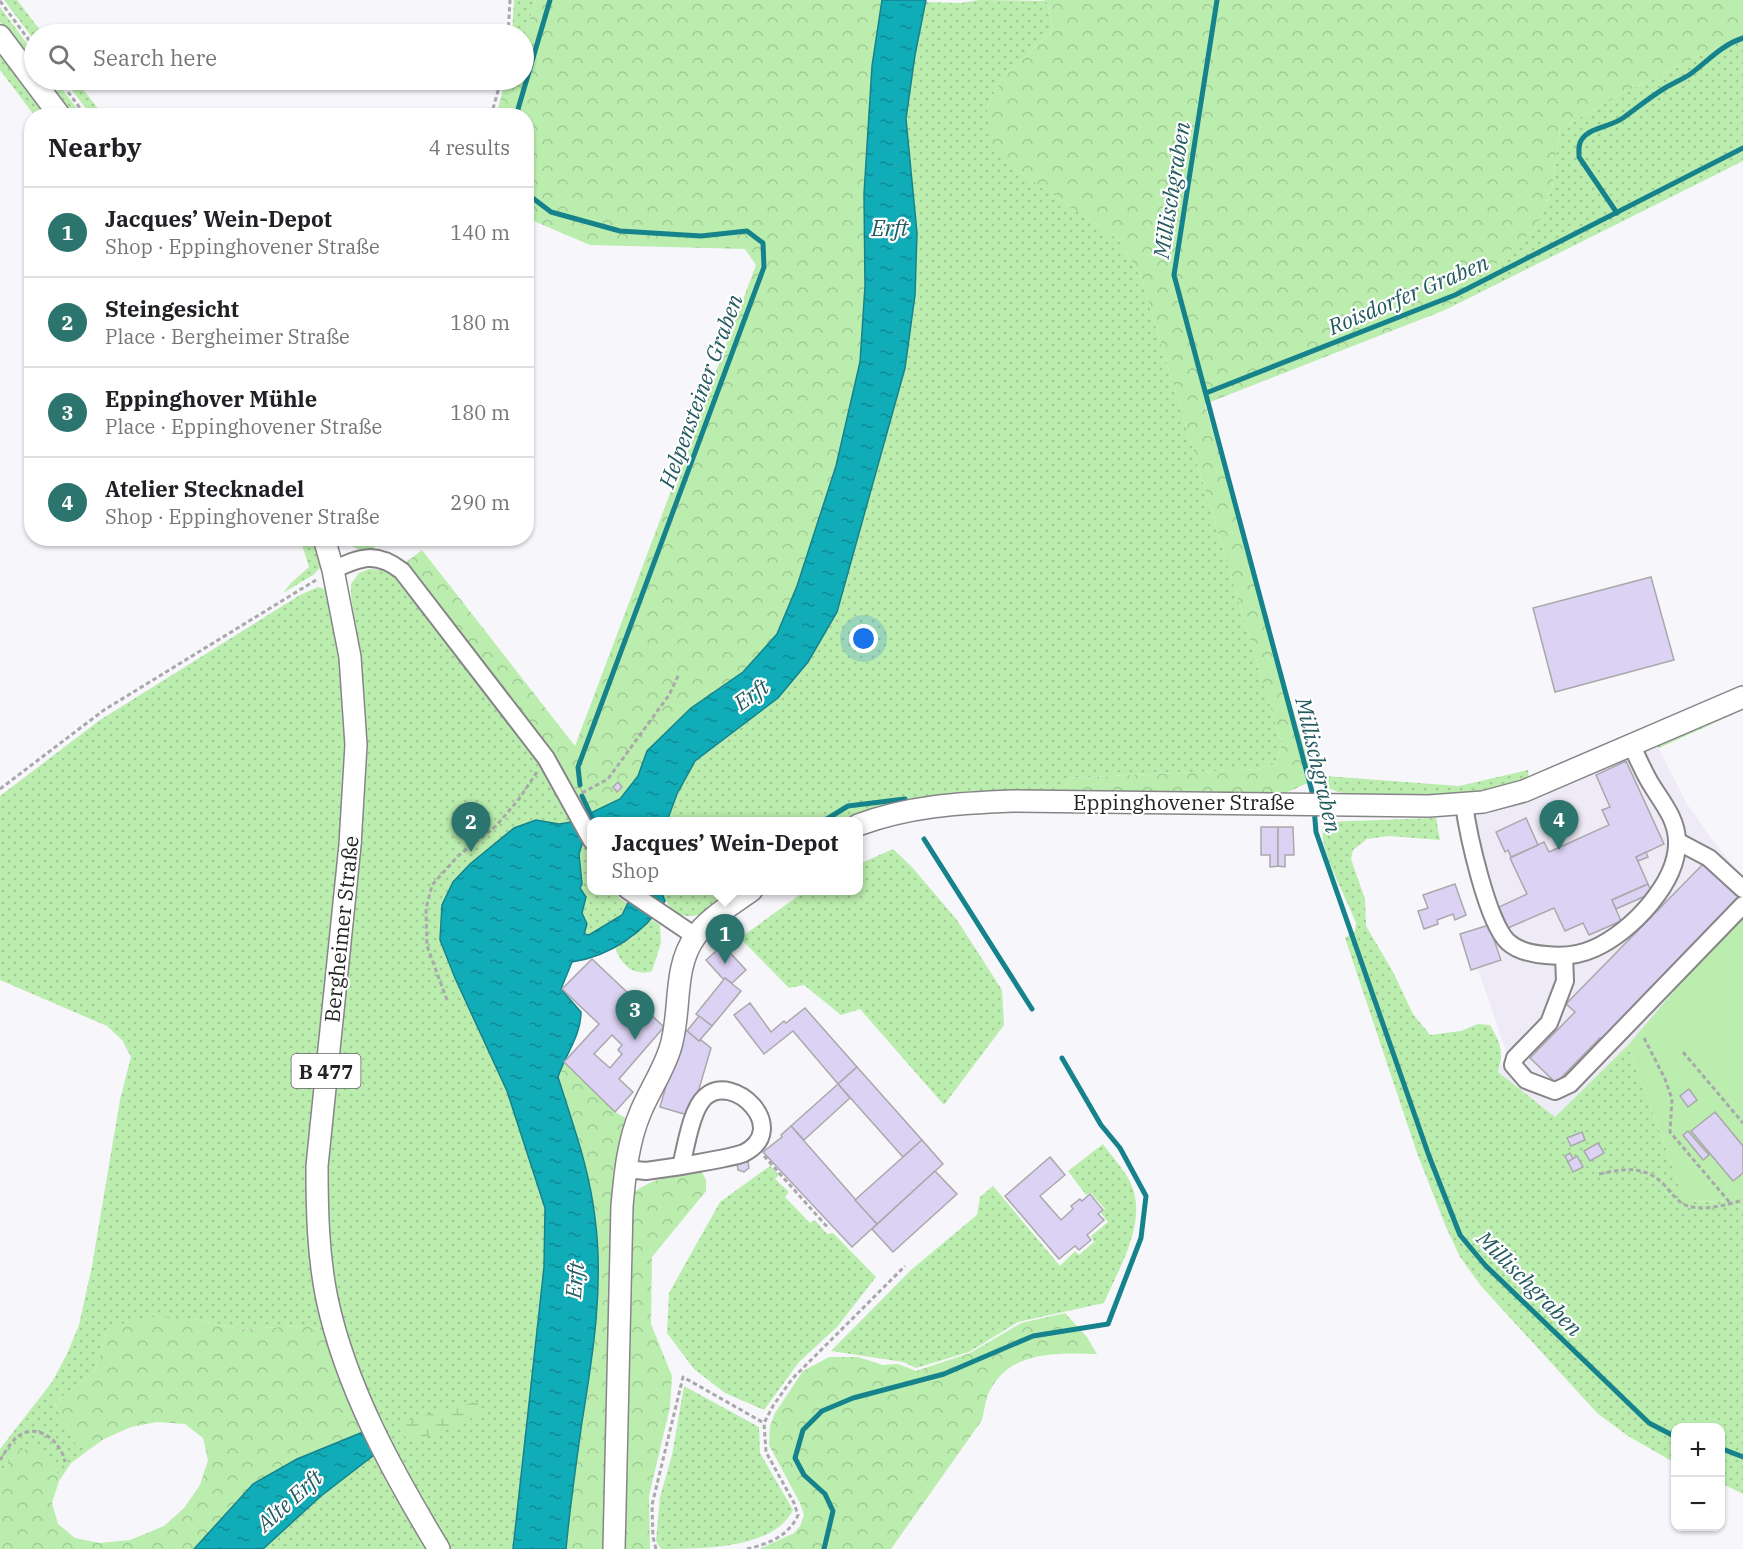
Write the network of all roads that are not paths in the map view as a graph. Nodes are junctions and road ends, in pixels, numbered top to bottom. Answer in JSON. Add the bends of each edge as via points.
{"nodes":[{"id":1,"x":0,"y":36,"type":"edge"},
{"id":2,"x":24,"y":68,"type":"edge"},
{"id":3,"x":40,"y":90,"type":"edge"},
{"id":4,"x":54,"y":108,"type":"edge"},
{"id":5,"x":326,"y":546,"type":"edge"},
{"id":6,"x":333,"y":570,"type":"junction"},
{"id":7,"x":1743,"y":697,"type":"edge"},
{"id":8,"x":1632,"y":746,"type":"junction"},
{"id":9,"x":1464,"y":804,"type":"junction"},
{"id":10,"x":863,"y":823,"type":"edge"},
{"id":11,"x":587,"y":832,"type":"edge"},
{"id":12,"x":1677,"y":841,"type":"junction"},
{"id":13,"x":1743,"y":889,"type":"edge"},
{"id":14,"x":633,"y":895,"type":"edge"},
{"id":15,"x":747,"y":895,"type":"edge"},
{"id":16,"x":1743,"y":905,"type":"edge"},
{"id":17,"x":695,"y":936,"type":"junction"},
{"id":18,"x":1564,"y":956,"type":"junction"},
{"id":19,"x":681,"y":1166,"type":"junction"},
{"id":20,"x":625,"y":1169,"type":"junction"},
{"id":21,"x":439,"y":1549,"type":"edge"},
{"id":22,"x":614,"y":1549,"type":"edge"}],
"edges":[{"from":1,"to":2,"type":"main road"},
{"from":3,"to":4,"type":"main road"},
{"from":5,"to":6,"type":"main road","name":"Bergheimer Straße","number":"B 477"},
{"from":6,"to":11,"type":"street","via":[[359,559],[379,558],[402,571],[546,758]]},
{"from":6,"to":21,"type":"main road","name":"Bergheimer Straße","number":"B 477","via":[[350,657],[356,745],[355,797],[317,1167],[320,1251],[327,1299],[341,1351],[385,1453]]},
{"from":7,"to":8,"type":"main road","name":"Eppinghovener Straße"},
{"from":8,"to":9,"type":"main road","name":"Eppinghovener Straße","via":[[1524,791]]},
{"from":8,"to":12,"type":"street","via":[[1669,813]]},
{"from":9,"to":10,"type":"main road","name":"Eppinghovener Straße","via":[[1013,801],[947,804]]},
{"from":9,"to":18,"type":"street","via":[[1474,856],[1500,932],[1522,950]]},
{"from":12,"to":13,"type":"street","via":[[1709,858]]},
{"from":12,"to":18,"type":"street","via":[[1668,878],[1636,919],[1604,944]]},
{"from":14,"to":17,"type":"street"},
{"from":15,"to":17,"type":"main road"},
{"from":16,"to":18,"type":"street","via":[[1570,1084],[1555,1091],[1526,1080],[1513,1065],[1515,1058],[1549,1023],[1564,981]]},
{"from":17,"to":20,"type":"main road","via":[[685,956],[671,1048],[641,1111]]},
{"from":19,"to":19,"type":"street","via":[[697,1109],[706,1096],[718,1091],[731,1092],[747,1099],[756,1109],[762,1119],[762,1133],[754,1145],[743,1153]]},
{"from":19,"to":20,"type":"street","via":[[646,1171]]},
{"from":20,"to":22,"type":"main road"}]}
